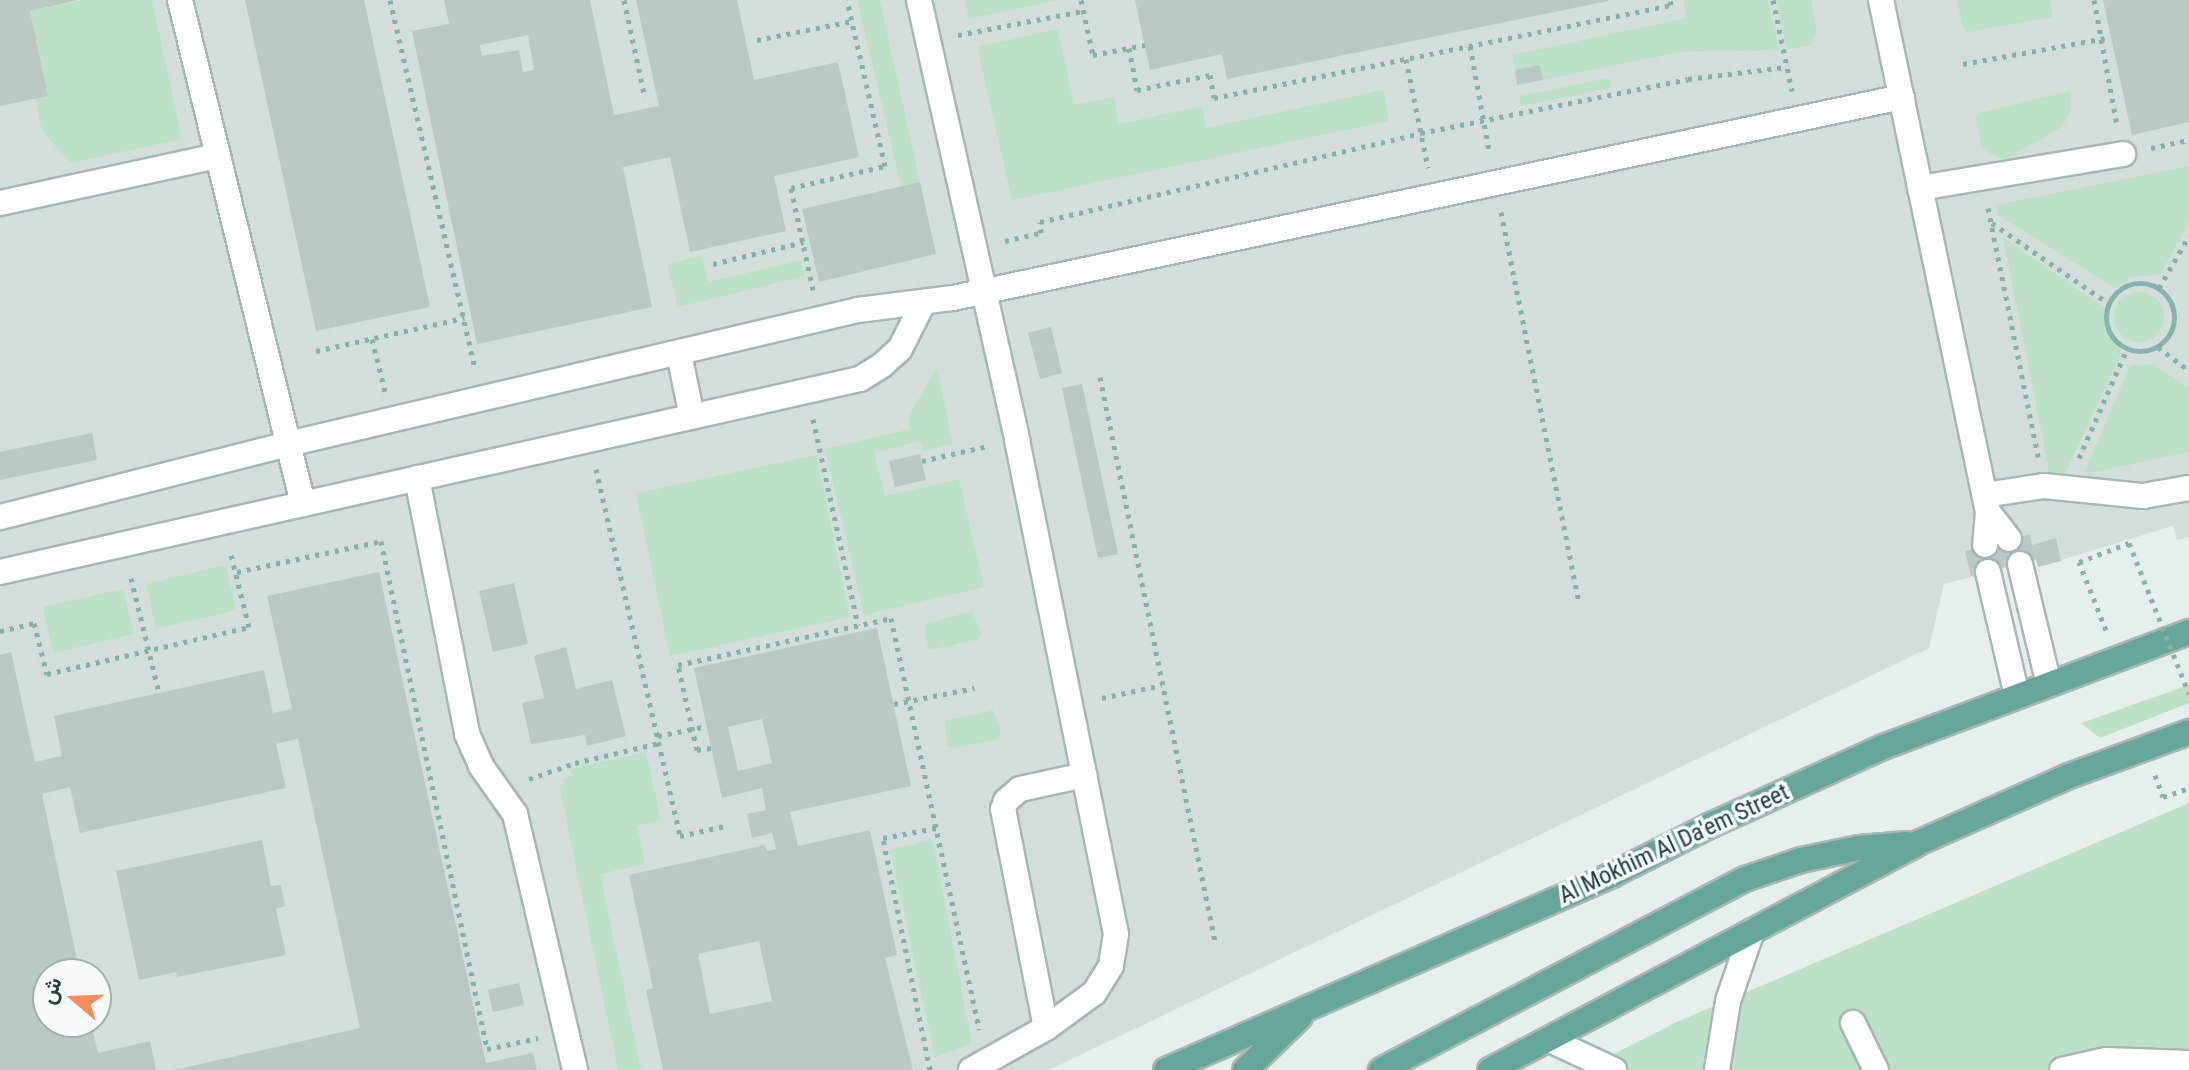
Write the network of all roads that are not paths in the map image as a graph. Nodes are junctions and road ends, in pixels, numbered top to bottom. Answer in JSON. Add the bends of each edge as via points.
{"nodes":[{"id":1,"x":180,"y":0,"type":"edge"},
{"id":2,"x":919,"y":0,"type":"edge"},
{"id":3,"x":1881,"y":0,"type":"edge"},
{"id":4,"x":1902,"y":97,"type":"junction"},
{"id":5,"x":2123,"y":154,"type":"road end"},
{"id":6,"x":218,"y":156,"type":"junction"},
{"id":7,"x":1920,"y":188,"type":"junction"},
{"id":8,"x":0,"y":203,"type":"edge"},
{"id":9,"x":984,"y":292,"type":"junction"},
{"id":10,"x":922,"y":305,"type":"junction"},
{"id":11,"x":679,"y":354,"type":"junction"},
{"id":12,"x":692,"y":417,"type":"junction"},
{"id":13,"x":288,"y":444,"type":"junction"},
{"id":14,"x":417,"y":478,"type":"junction"},
{"id":15,"x":2189,"y":488,"type":"edge"},
{"id":16,"x":303,"y":504,"type":"junction"},
{"id":17,"x":1987,"y":504,"type":"junction"},
{"id":18,"x":0,"y":517,"type":"edge"},
{"id":19,"x":2009,"y":539,"type":"dead end"},
{"id":20,"x":1985,"y":545,"type":"dead end"},
{"id":21,"x":2020,"y":564,"type":"dead end"},
{"id":22,"x":0,"y":572,"type":"edge"},
{"id":23,"x":1988,"y":572,"type":"dead end"},
{"id":24,"x":2189,"y":632,"type":"edge"},
{"id":25,"x":2049,"y":685,"type":"junction"},
{"id":26,"x":2017,"y":696,"type":"junction"},
{"id":27,"x":2189,"y":732,"type":"edge"},
{"id":28,"x":1084,"y":775,"type":"junction"},
{"id":29,"x":1918,"y":843,"type":"junction"},
{"id":30,"x":1752,"y":931,"type":"junction"},
{"id":31,"x":1308,"y":1009,"type":"junction"},
{"id":32,"x":1853,"y":1023,"type":"dead end"},
{"id":33,"x":1046,"y":1028,"type":"junction"},
{"id":34,"x":1550,"y":1040,"type":"junction"},
{"id":35,"x":2189,"y":1063,"type":"edge"},
{"id":36,"x":979,"y":1066,"type":"edge"},
{"id":37,"x":575,"y":1070,"type":"edge"},
{"id":38,"x":1166,"y":1070,"type":"edge"},
{"id":39,"x":1245,"y":1070,"type":"edge"},
{"id":40,"x":1381,"y":1070,"type":"edge"},
{"id":41,"x":1490,"y":1070,"type":"edge"},
{"id":42,"x":1614,"y":1070,"type":"edge"},
{"id":43,"x":1717,"y":1070,"type":"edge"},
{"id":44,"x":1876,"y":1070,"type":"edge"},
{"id":45,"x":2062,"y":1070,"type":"edge"}],
"edges":[{"from":1,"to":6,"type":"lane"},
{"from":2,"to":9,"type":"lane"},
{"from":3,"to":4,"type":"lane"},
{"from":4,"to":7,"type":"lane"},
{"from":4,"to":9,"type":"lane"},
{"from":5,"to":7,"type":"lane"},
{"from":6,"to":8,"type":"lane"},
{"from":6,"to":13,"type":"lane"},
{"from":7,"to":17,"type":"lane"},
{"from":9,"to":10,"type":"lane"},
{"from":9,"to":28,"type":"lane"},
{"from":10,"to":11,"type":"lane","via":[[879,306]]},
{"from":10,"to":12,"type":"lane","via":[[900,349],[860,379]]},
{"from":11,"to":12,"type":"lane"},
{"from":11,"to":13,"type":"lane"},
{"from":12,"to":14,"type":"lane"},
{"from":13,"to":16,"type":"lane"},
{"from":13,"to":18,"type":"lane"},
{"from":14,"to":16,"type":"lane"},
{"from":14,"to":37,"type":"lane","via":[[467,734],[519,827]]},
{"from":15,"to":17,"type":"lane","via":[[2143,496],[2056,486]]},
{"from":16,"to":22,"type":"lane"},
{"from":17,"to":19,"type":"lane"},
{"from":17,"to":20,"type":"lane"},
{"from":21,"to":25,"type":"lane"},
{"from":23,"to":26,"type":"lane"},
{"from":24,"to":25,"type":"main road","name":"Al Mokhim Al Da'em Street"},
{"from":25,"to":26,"type":"main road","name":"Al Mokhim Al Da'em Street"},
{"from":26,"to":31,"type":"main road","name":"Al Mokhim Al Da'em Street","via":[[1883,747],[1612,875]]},
{"from":27,"to":29,"type":"main road","via":[[2069,776]]},
{"from":28,"to":33,"type":"lane","via":[[1115,950],[1094,993]]},
{"from":28,"to":33,"type":"lane","via":[[1020,789],[1003,809]]},
{"from":29,"to":30,"type":"main road"},
{"from":29,"to":40,"type":"main road","via":[[1801,860],[1745,879]]},
{"from":30,"to":34,"type":"main road"},
{"from":30,"to":43,"type":"lane","via":[[1728,1001]]},
{"from":31,"to":38,"type":"main road","name":"Al Mokhim Al Da'em Street"},
{"from":31,"to":39,"type":"main road"},
{"from":32,"to":44,"type":"lane"},
{"from":33,"to":36,"type":"lane"},
{"from":34,"to":41,"type":"main road"},
{"from":34,"to":42,"type":"lane"},
{"from":35,"to":45,"type":"lane","via":[[2106,1060]]}]}
